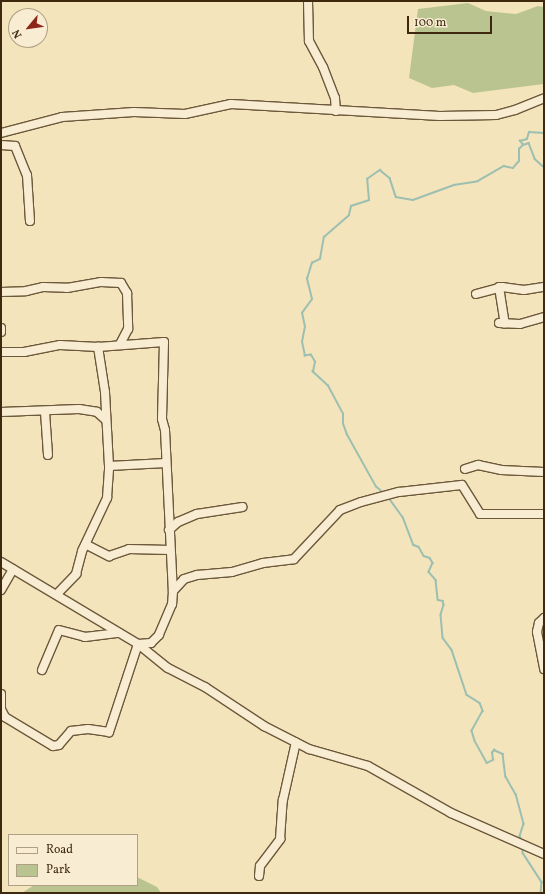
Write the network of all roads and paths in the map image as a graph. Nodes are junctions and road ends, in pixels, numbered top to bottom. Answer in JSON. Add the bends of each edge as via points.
{"nodes":[{"id":1,"x":308,"y":1,"type":"edge"},
{"id":2,"x":544,"y":98,"type":"edge"},
{"id":3,"x":336,"y":111,"type":"junction"},
{"id":4,"x":1,"y":133,"type":"edge"},
{"id":5,"x":1,"y":145,"type":"edge"},
{"id":6,"x":30,"y":221,"type":"dead end"},
{"id":7,"x":499,"y":287,"type":"junction"},
{"id":8,"x":544,"y":287,"type":"edge"},
{"id":9,"x":1,"y":292,"type":"edge"},
{"id":10,"x":476,"y":294,"type":"dead end"},
{"id":11,"x":544,"y":317,"type":"edge"},
{"id":12,"x":1,"y":328,"type":"edge"},
{"id":13,"x":1,"y":332,"type":"edge"},
{"id":14,"x":120,"y":344,"type":"junction"},
{"id":15,"x":98,"y":347,"type":"junction"},
{"id":16,"x":1,"y":352,"type":"edge"},
{"id":17,"x":1,"y":412,"type":"edge"},
{"id":18,"x":44,"y":412,"type":"junction"},
{"id":19,"x":106,"y":420,"type":"junction"},
{"id":20,"x":48,"y":455,"type":"dead end"},
{"id":21,"x":166,"y":463,"type":"junction"},
{"id":22,"x":109,"y":466,"type":"junction"},
{"id":23,"x":465,"y":469,"type":"dead end"},
{"id":24,"x":544,"y":472,"type":"edge"},
{"id":25,"x":242,"y":507,"type":"dead end"},
{"id":26,"x":544,"y":514,"type":"edge"},
{"id":27,"x":169,"y":530,"type":"junction"},
{"id":28,"x":87,"y":545,"type":"junction"},
{"id":29,"x":170,"y":550,"type":"junction"},
{"id":30,"x":1,"y":562,"type":"edge"},
{"id":31,"x":13,"y":569,"type":"junction"},
{"id":32,"x":1,"y":590,"type":"edge"},
{"id":33,"x":173,"y":591,"type":"junction"},
{"id":34,"x":57,"y":594,"type":"junction"},
{"id":35,"x":544,"y":618,"type":"edge"},
{"id":36,"x":119,"y":633,"type":"junction"},
{"id":37,"x":138,"y":644,"type":"junction"},
{"id":38,"x":544,"y":669,"type":"edge"},
{"id":39,"x":42,"y":670,"type":"dead end"},
{"id":40,"x":1,"y":694,"type":"edge"},
{"id":41,"x":296,"y":742,"type":"junction"},
{"id":42,"x":544,"y":854,"type":"edge"},
{"id":43,"x":259,"y":876,"type":"dead end"}],
"edges":[{"from":1,"to":3,"type":"street","via":[[309,42],[323,67]]},
{"from":2,"to":3,"type":"street","via":[[496,115],[440,116]]},
{"from":3,"to":4,"type":"street","via":[[231,104],[185,114],[134,112],[62,117]]},
{"from":5,"to":6,"type":"street","via":[[15,146],[27,175]]},
{"from":7,"to":8,"type":"street","via":[[524,290]]},
{"from":7,"to":10,"type":"street"},
{"from":7,"to":11,"type":"street","via":[[502,324],[520,324]]},
{"from":9,"to":14,"type":"street","via":[[43,287],[67,288],[101,282],[120,283],[127,293],[128,322],[126,336]]},
{"from":12,"to":13,"type":"street"},
{"from":14,"to":15,"type":"street"},
{"from":14,"to":21,"type":"street","via":[[164,342],[161,389]]},
{"from":15,"to":16,"type":"street","via":[[73,345],[24,352]]},
{"from":15,"to":19,"type":"street"},
{"from":17,"to":18,"type":"street"},
{"from":18,"to":19,"type":"street","via":[[90,410],[101,414]]},
{"from":18,"to":20,"type":"street"},
{"from":19,"to":22,"type":"street"},
{"from":21,"to":22,"type":"street"},
{"from":21,"to":27,"type":"street"},
{"from":22,"to":28,"type":"street","via":[[107,498]]},
{"from":23,"to":24,"type":"street","via":[[478,465],[501,470]]},
{"from":25,"to":27,"type":"street","via":[[197,514],[178,522]]},
{"from":26,"to":33,"type":"street","via":[[480,514],[462,485],[398,492],[340,510],[294,559],[263,563],[232,572],[197,575],[184,580]]},
{"from":27,"to":29,"type":"street"},
{"from":28,"to":29,"type":"street","via":[[109,556],[129,549]]},
{"from":28,"to":34,"type":"street","via":[[73,579]]},
{"from":29,"to":33,"type":"street"},
{"from":30,"to":31,"type":"street"},
{"from":31,"to":32,"type":"street"},
{"from":31,"to":34,"type":"street"},
{"from":33,"to":37,"type":"street","via":[[172,604],[159,635],[151,643]]},
{"from":34,"to":36,"type":"street"},
{"from":35,"to":38,"type":"street","via":[[539,623],[537,632]]},
{"from":36,"to":37,"type":"street"},
{"from":36,"to":39,"type":"street","via":[[85,638],[59,630]]},
{"from":37,"to":40,"type":"street","via":[[109,732],[88,729],[71,731],[59,745],[53,746],[4,717]]},
{"from":37,"to":41,"type":"street","via":[[168,668],[205,687],[264,726]]},
{"from":41,"to":42,"type":"street","via":[[317,752],[363,764],[451,813]]},
{"from":41,"to":43,"type":"street","via":[[283,800],[280,839],[260,866]]}]}
